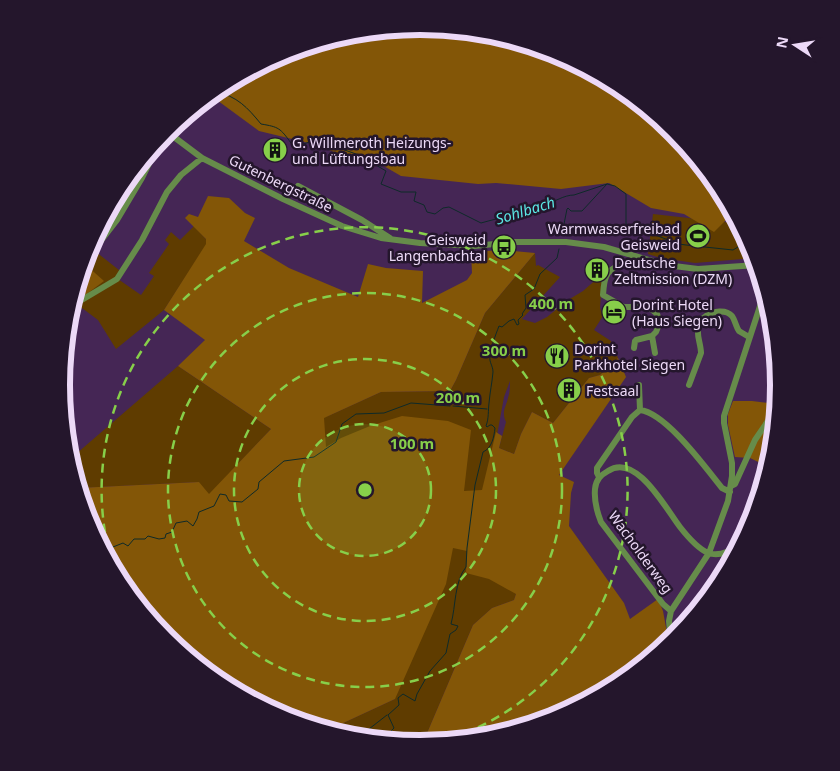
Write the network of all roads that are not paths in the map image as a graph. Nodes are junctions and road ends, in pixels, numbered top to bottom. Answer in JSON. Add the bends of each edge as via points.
{"nodes":[{"id":1,"x":173,"y":137,"type":"edge"},
{"id":2,"x":202,"y":158,"type":"junction"},
{"id":3,"x":150,"y":162,"type":"edge"},
{"id":4,"x":298,"y":186,"type":"dead end"},
{"id":5,"x":393,"y":240,"type":"junction"},
{"id":6,"x":101,"y":241,"type":"edge"},
{"id":7,"x":648,"y":260,"type":"junction"},
{"id":8,"x":749,"y":266,"type":"edge"},
{"id":9,"x":80,"y":301,"type":"edge"},
{"id":10,"x":761,"y":303,"type":"edge"},
{"id":11,"x":652,"y":336,"type":"junction"},
{"id":12,"x":749,"y":337,"type":"junction"},
{"id":13,"x":634,"y":348,"type":"dead end"},
{"id":14,"x":655,"y":354,"type":"dead end"},
{"id":15,"x":639,"y":385,"type":"dead end"},
{"id":16,"x":689,"y":385,"type":"dead end"},
{"id":17,"x":640,"y":410,"type":"junction"},
{"id":18,"x":769,"y":419,"type":"edge"},
{"id":19,"x":599,"y":477,"type":"junction"},
{"id":20,"x":730,"y":489,"type":"junction"},
{"id":21,"x":728,"y":552,"type":"edge"},
{"id":22,"x":709,"y":553,"type":"junction"},
{"id":23,"x":671,"y":611,"type":"junction"},
{"id":24,"x":670,"y":631,"type":"edge"}],
"edges":[{"from":1,"to":2,"type":"street","name":"Gutenbergstraße"},
{"from":2,"to":5,"type":"street","name":"Gutenbergstraße","via":[[342,226]]},
{"from":2,"to":9,"type":"street","via":[[167,192],[117,280]]},
{"from":3,"to":6,"type":"street","via":[[117,220]]},
{"from":4,"to":5,"type":"street"},
{"from":5,"to":7,"type":"street","name":"Gutenbergstraße","via":[[474,246],[566,242],[604,247]]},
{"from":7,"to":8,"type":"street","name":"Gutenbergstraße","via":[[698,269]]},
{"from":7,"to":11,"type":"street","via":[[644,267],[625,264],[610,270],[605,278],[603,295],[624,307],[644,306],[654,310],[660,322]]},
{"from":10,"to":12,"type":"street"},
{"from":11,"to":13,"type":"street","via":[[636,340]]},
{"from":11,"to":14,"type":"street"},
{"from":12,"to":16,"type":"street","via":[[738,330],[727,313],[705,316],[698,326],[701,353]]},
{"from":12,"to":20,"type":"street","via":[[724,416],[732,463]]},
{"from":15,"to":17,"type":"street"},
{"from":17,"to":19,"type":"street","name":"Wacholderweg","via":[[597,468]]},
{"from":17,"to":20,"type":"street","via":[[650,412],[679,436],[722,488]]},
{"from":18,"to":20,"type":"street"},
{"from":19,"to":22,"type":"street","via":[[612,468],[625,468],[641,476],[680,528],[697,546]]},
{"from":19,"to":23,"type":"street","name":"Wacholderweg","via":[[595,496],[601,522]]},
{"from":20,"to":22,"type":"street"},
{"from":21,"to":22,"type":"street"},
{"from":22,"to":23,"type":"street"},
{"from":23,"to":24,"type":"street"}]}
